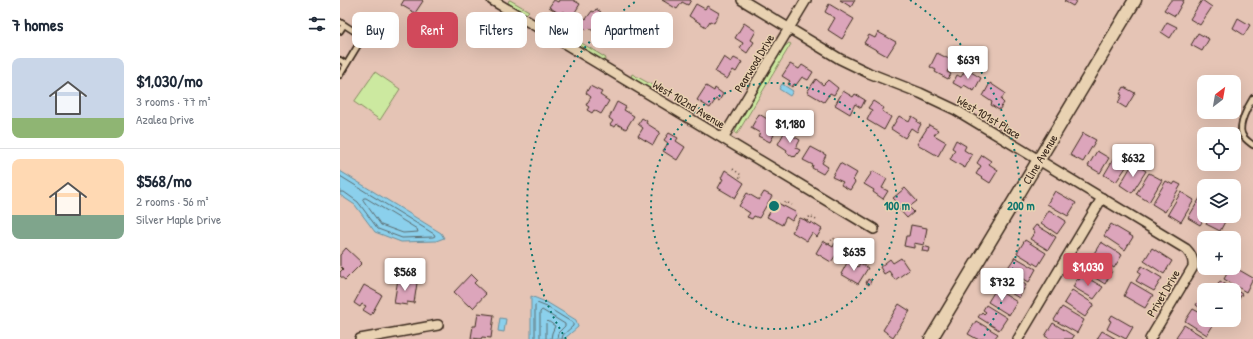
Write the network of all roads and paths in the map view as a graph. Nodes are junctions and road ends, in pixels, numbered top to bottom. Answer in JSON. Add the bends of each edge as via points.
{"nodes":[{"id":1,"x":492,"y":0,"type":"edge"},
{"id":2,"x":742,"y":0,"type":"edge"},
{"id":3,"x":806,"y":0,"type":"edge"},
{"id":4,"x":1135,"y":0,"type":"edge"},
{"id":5,"x":342,"y":24,"type":"edge"},
{"id":6,"x":789,"y":28,"type":"junction"},
{"id":7,"x":340,"y":30,"type":"edge"},
{"id":8,"x":340,"y":60,"type":"edge"},
{"id":9,"x":346,"y":64,"type":"junction"},
{"id":10,"x":340,"y":75,"type":"edge"},
{"id":11,"x":1253,"y":98,"type":"edge"},
{"id":12,"x":723,"y":138,"type":"junction"},
{"id":13,"x":1253,"y":145,"type":"edge"},
{"id":14,"x":1039,"y":160,"type":"junction"},
{"id":15,"x":733,"y":170,"type":"dead end"},
{"id":16,"x":738,"y":180,"type":"dead end"},
{"id":17,"x":1102,"y":198,"type":"junction"},
{"id":18,"x":792,"y":205,"type":"dead end"},
{"id":19,"x":782,"y":206,"type":"dead end"},
{"id":20,"x":818,"y":220,"type":"dead end"},
{"id":21,"x":806,"y":221,"type":"dead end"},
{"id":22,"x":874,"y":229,"type":"dead end"},
{"id":23,"x":841,"y":243,"type":"dead end"},
{"id":24,"x":829,"y":244,"type":"dead end"},
{"id":25,"x":1193,"y":259,"type":"joint"},
{"id":26,"x":438,"y":325,"type":"dead end"},
{"id":27,"x":360,"y":339,"type":"edge"},
{"id":28,"x":931,"y":339,"type":"edge"},
{"id":29,"x":1018,"y":339,"type":"edge"},
{"id":30,"x":1150,"y":339,"type":"edge"}],
"edges":[{"from":1,"to":12,"type":"street","name":"West 102nd Avenue"},
{"from":2,"to":6,"type":"street","name":"West 101st Place"},
{"from":3,"to":6,"type":"street","name":"Pearwood Drive"},
{"from":4,"to":14,"type":"street","name":"Cline Avenue"},
{"from":5,"to":7,"type":"lane"},
{"from":5,"to":9,"type":"lane","via":[[363,37]]},
{"from":6,"to":12,"type":"street","name":"Pearwood Drive"},
{"from":6,"to":14,"type":"street","name":"West 101st Place","via":[[854,66],[956,110]]},
{"from":8,"to":9,"type":"lane"},
{"from":9,"to":10,"type":"lane"},
{"from":11,"to":13,"type":"lane","via":[[1240,130],[1245,139]]},
{"from":12,"to":22,"type":"street","name":"West 102nd Avenue"},
{"from":14,"to":17,"type":"street","name":"West 101st Place"},
{"from":14,"to":28,"type":"street","name":"Cline Avenue"},
{"from":15,"to":16,"type":"path","via":[[741,175]]},
{"from":17,"to":25,"type":"street","name":"West 101st Place","via":[[1186,249]]},
{"from":17,"to":29,"type":"street"},
{"from":18,"to":19,"type":"path","via":[[786,202]]},
{"from":20,"to":21,"type":"path","via":[[810,216]]},
{"from":23,"to":24,"type":"path","via":[[833,238]]},
{"from":25,"to":30,"type":"street","name":"Privet Drive","via":[[1193,267]]},
{"from":26,"to":27,"type":"street"}]}
